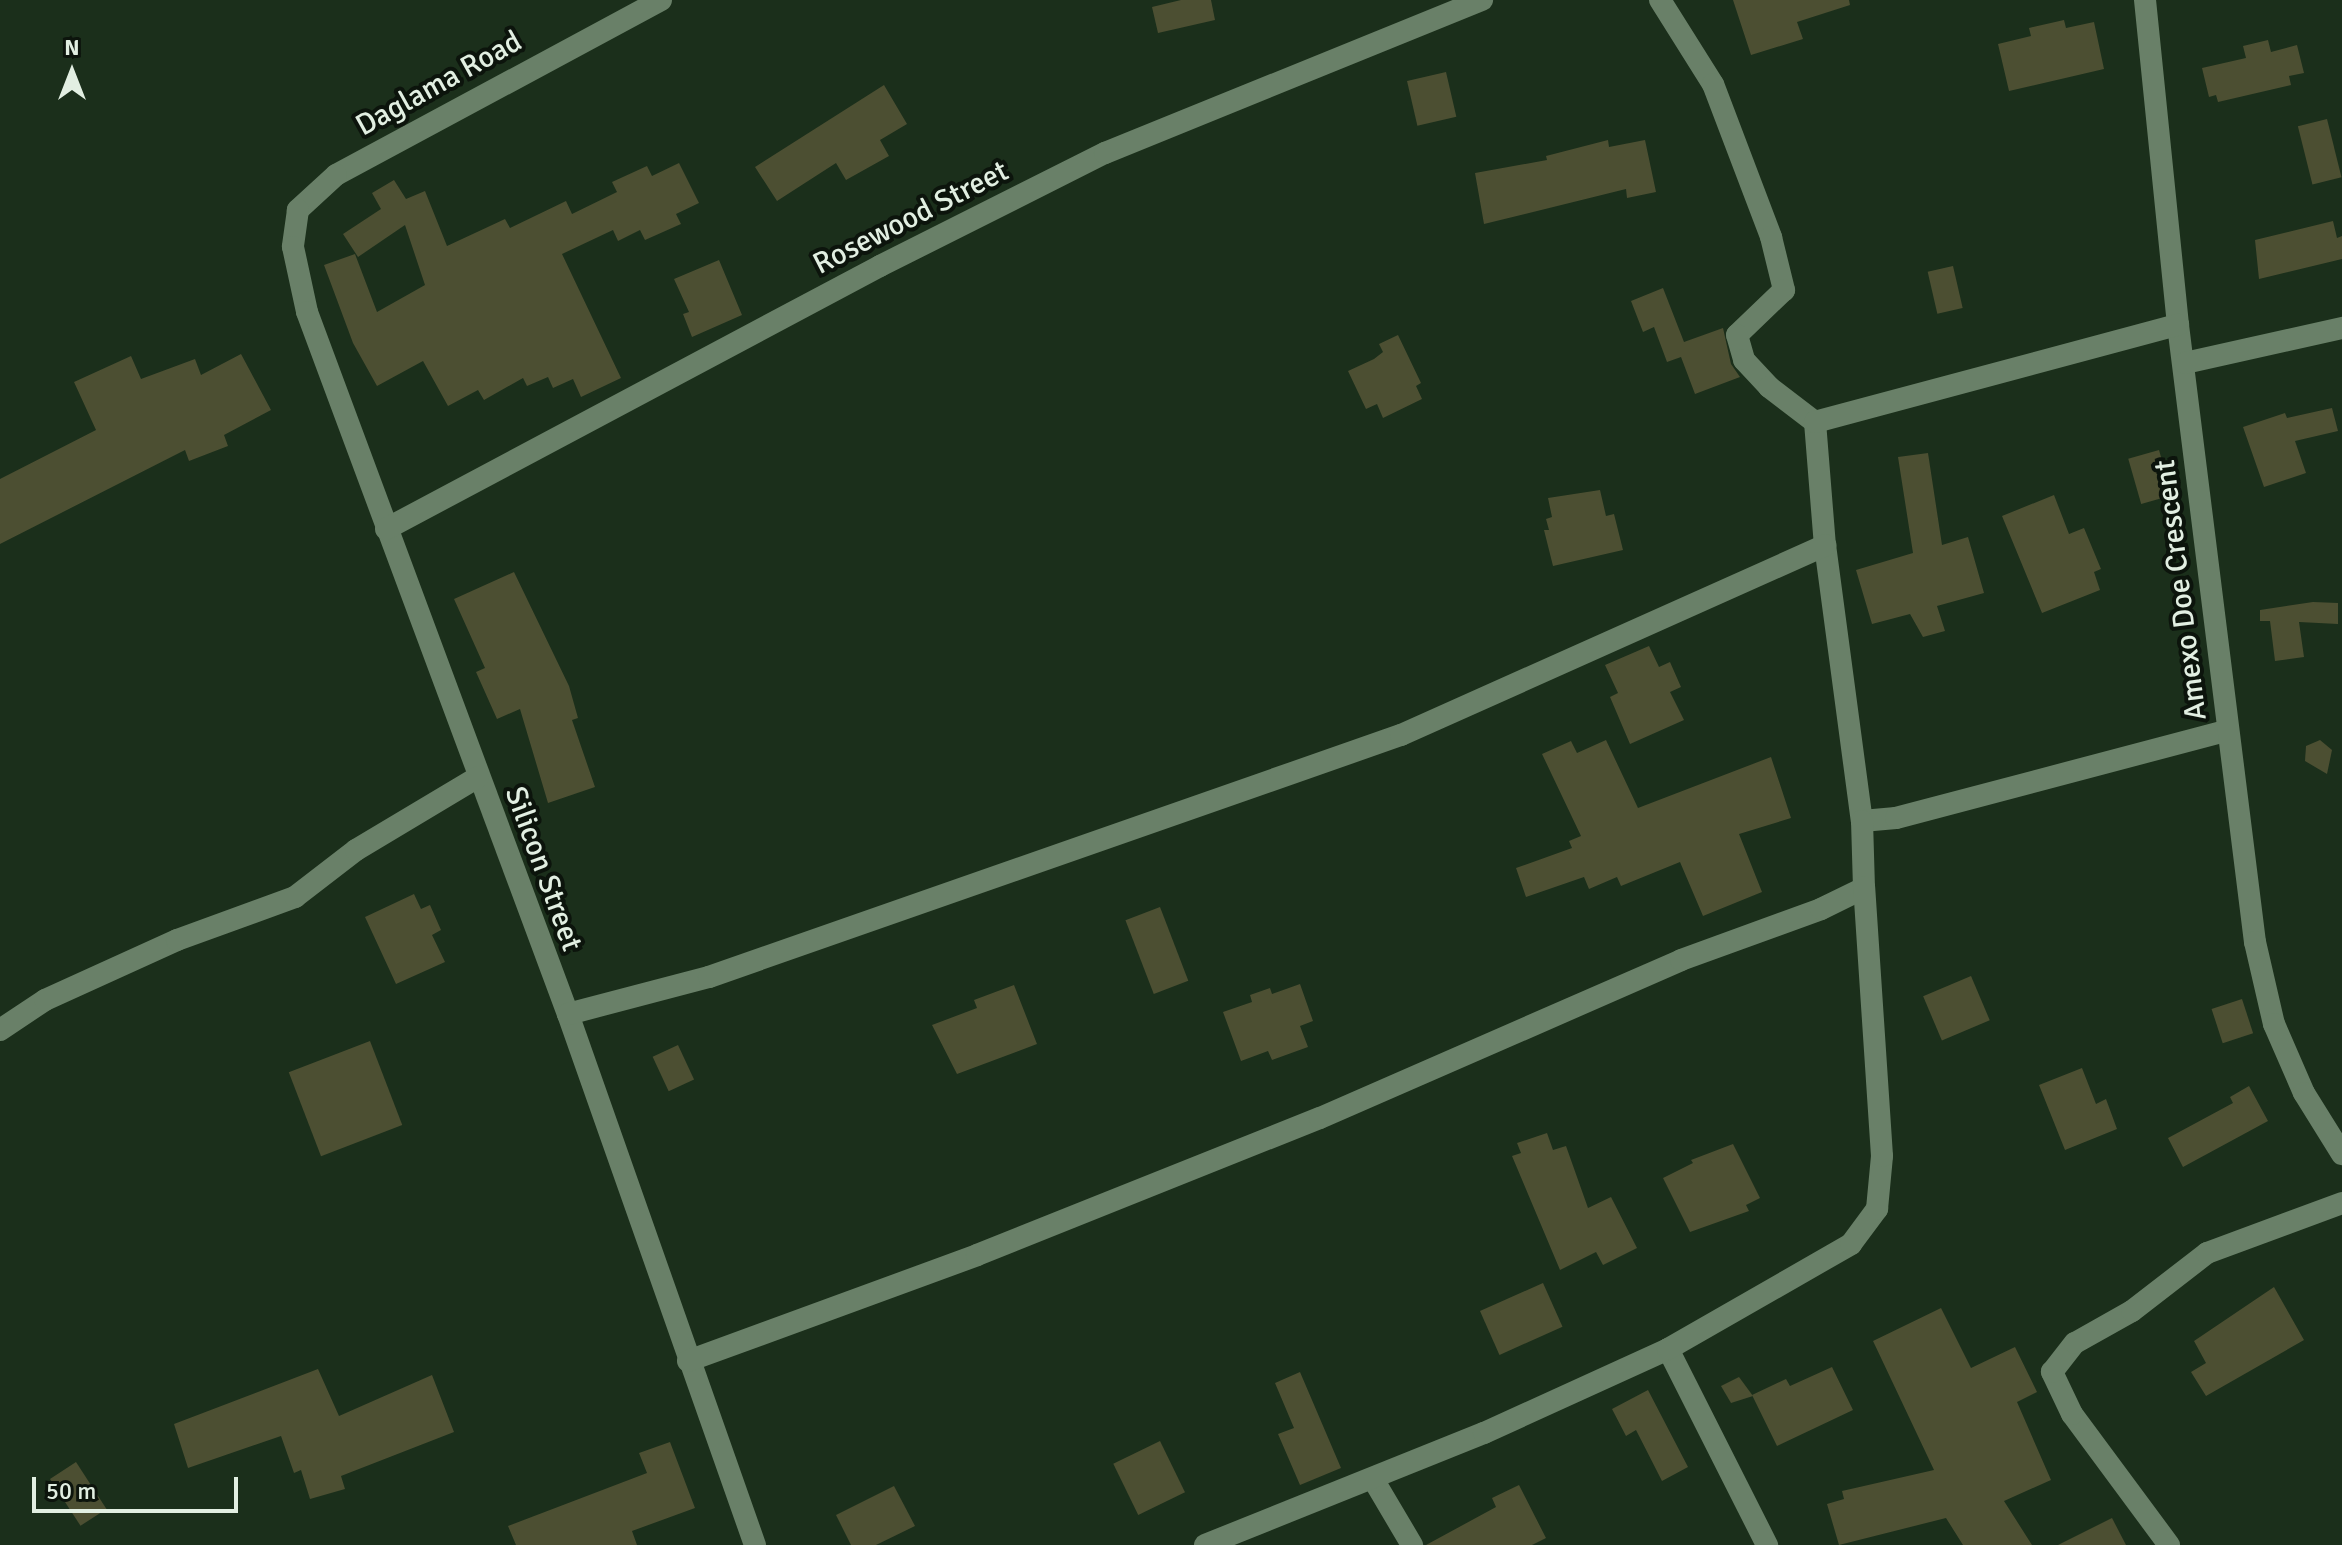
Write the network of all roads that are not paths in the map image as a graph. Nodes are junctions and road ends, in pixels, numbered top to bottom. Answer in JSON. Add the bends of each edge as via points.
{"nodes":[{"id":1,"x":661,"y":0,"type":"edge"},
{"id":2,"x":1482,"y":0,"type":"edge"},
{"id":3,"x":1660,"y":0,"type":"edge"},
{"id":4,"x":2145,"y":0,"type":"edge"},
{"id":5,"x":298,"y":210,"type":"joint"},
{"id":6,"x":2178,"y":325,"type":"junction"},
{"id":7,"x":2342,"y":328,"type":"edge"},
{"id":8,"x":2185,"y":363,"type":"junction"},
{"id":9,"x":1815,"y":422,"type":"junction"},
{"id":10,"x":386,"y":529,"type":"junction"},
{"id":11,"x":1825,"y":545,"type":"junction"},
{"id":12,"x":2228,"y":730,"type":"junction"},
{"id":13,"x":478,"y":777,"type":"junction"},
{"id":14,"x":1862,"y":821,"type":"junction"},
{"id":15,"x":1864,"y":888,"type":"junction"},
{"id":16,"x":568,"y":1014,"type":"junction"},
{"id":17,"x":0,"y":1030,"type":"edge"},
{"id":18,"x":2342,"y":1154,"type":"edge"},
{"id":19,"x":2342,"y":1203,"type":"edge"},
{"id":20,"x":1668,"y":1349,"type":"junction"},
{"id":21,"x":688,"y":1361,"type":"junction"},
{"id":22,"x":1373,"y":1479,"type":"junction"},
{"id":23,"x":755,"y":1545,"type":"edge"},
{"id":24,"x":1205,"y":1545,"type":"edge"},
{"id":25,"x":1412,"y":1545,"type":"edge"},
{"id":26,"x":1767,"y":1545,"type":"edge"},
{"id":27,"x":2169,"y":1545,"type":"edge"}],
"edges":[{"from":1,"to":5,"type":"street","name":"Daglama Road","via":[[336,175]]},
{"from":2,"to":10,"type":"street","name":"Rosewood Street","via":[[1105,153],[880,266]]},
{"from":3,"to":9,"type":"street","via":[[1713,84],[1771,237],[1784,290],[1737,335],[1744,360]]},
{"from":4,"to":6,"type":"street","name":"Amexo Doe Crescent"},
{"from":5,"to":10,"type":"street","name":"Silicon Street","via":[[293,247],[307,312]]},
{"from":6,"to":8,"type":"street","name":"Amexo Doe Crescent"},
{"from":6,"to":9,"type":"street"},
{"from":7,"to":8,"type":"street"},
{"from":8,"to":12,"type":"street","name":"Amexo Doe Crescent"},
{"from":9,"to":11,"type":"street"},
{"from":10,"to":13,"type":"street","name":"Silicon Street"},
{"from":11,"to":14,"type":"street"},
{"from":11,"to":16,"type":"street","via":[[1401,735],[709,977]]},
{"from":12,"to":14,"type":"street","via":[[1896,818]]},
{"from":12,"to":18,"type":"street","name":"Amexo Doe Crescent","via":[[2255,942],[2274,1024],[2304,1093]]},
{"from":13,"to":16,"type":"street","name":"Silicon Street"},
{"from":13,"to":17,"type":"street","via":[[356,850],[295,897],[177,940],[45,1000]]},
{"from":14,"to":15,"type":"street"},
{"from":15,"to":20,"type":"street","via":[[1882,1156],[1877,1209],[1851,1244]]},
{"from":15,"to":21,"type":"street","via":[[1681,960],[1291,1129],[977,1255]]},
{"from":16,"to":21,"type":"street","name":"Silicon Street"},
{"from":19,"to":27,"type":"street","via":[[2207,1253],[2132,1311],[2075,1343],[2052,1372],[2072,1414]]},
{"from":20,"to":22,"type":"street"},
{"from":20,"to":26,"type":"street"},
{"from":21,"to":23,"type":"street","name":"Silicon Street"},
{"from":22,"to":24,"type":"street"},
{"from":22,"to":25,"type":"street"}]}
